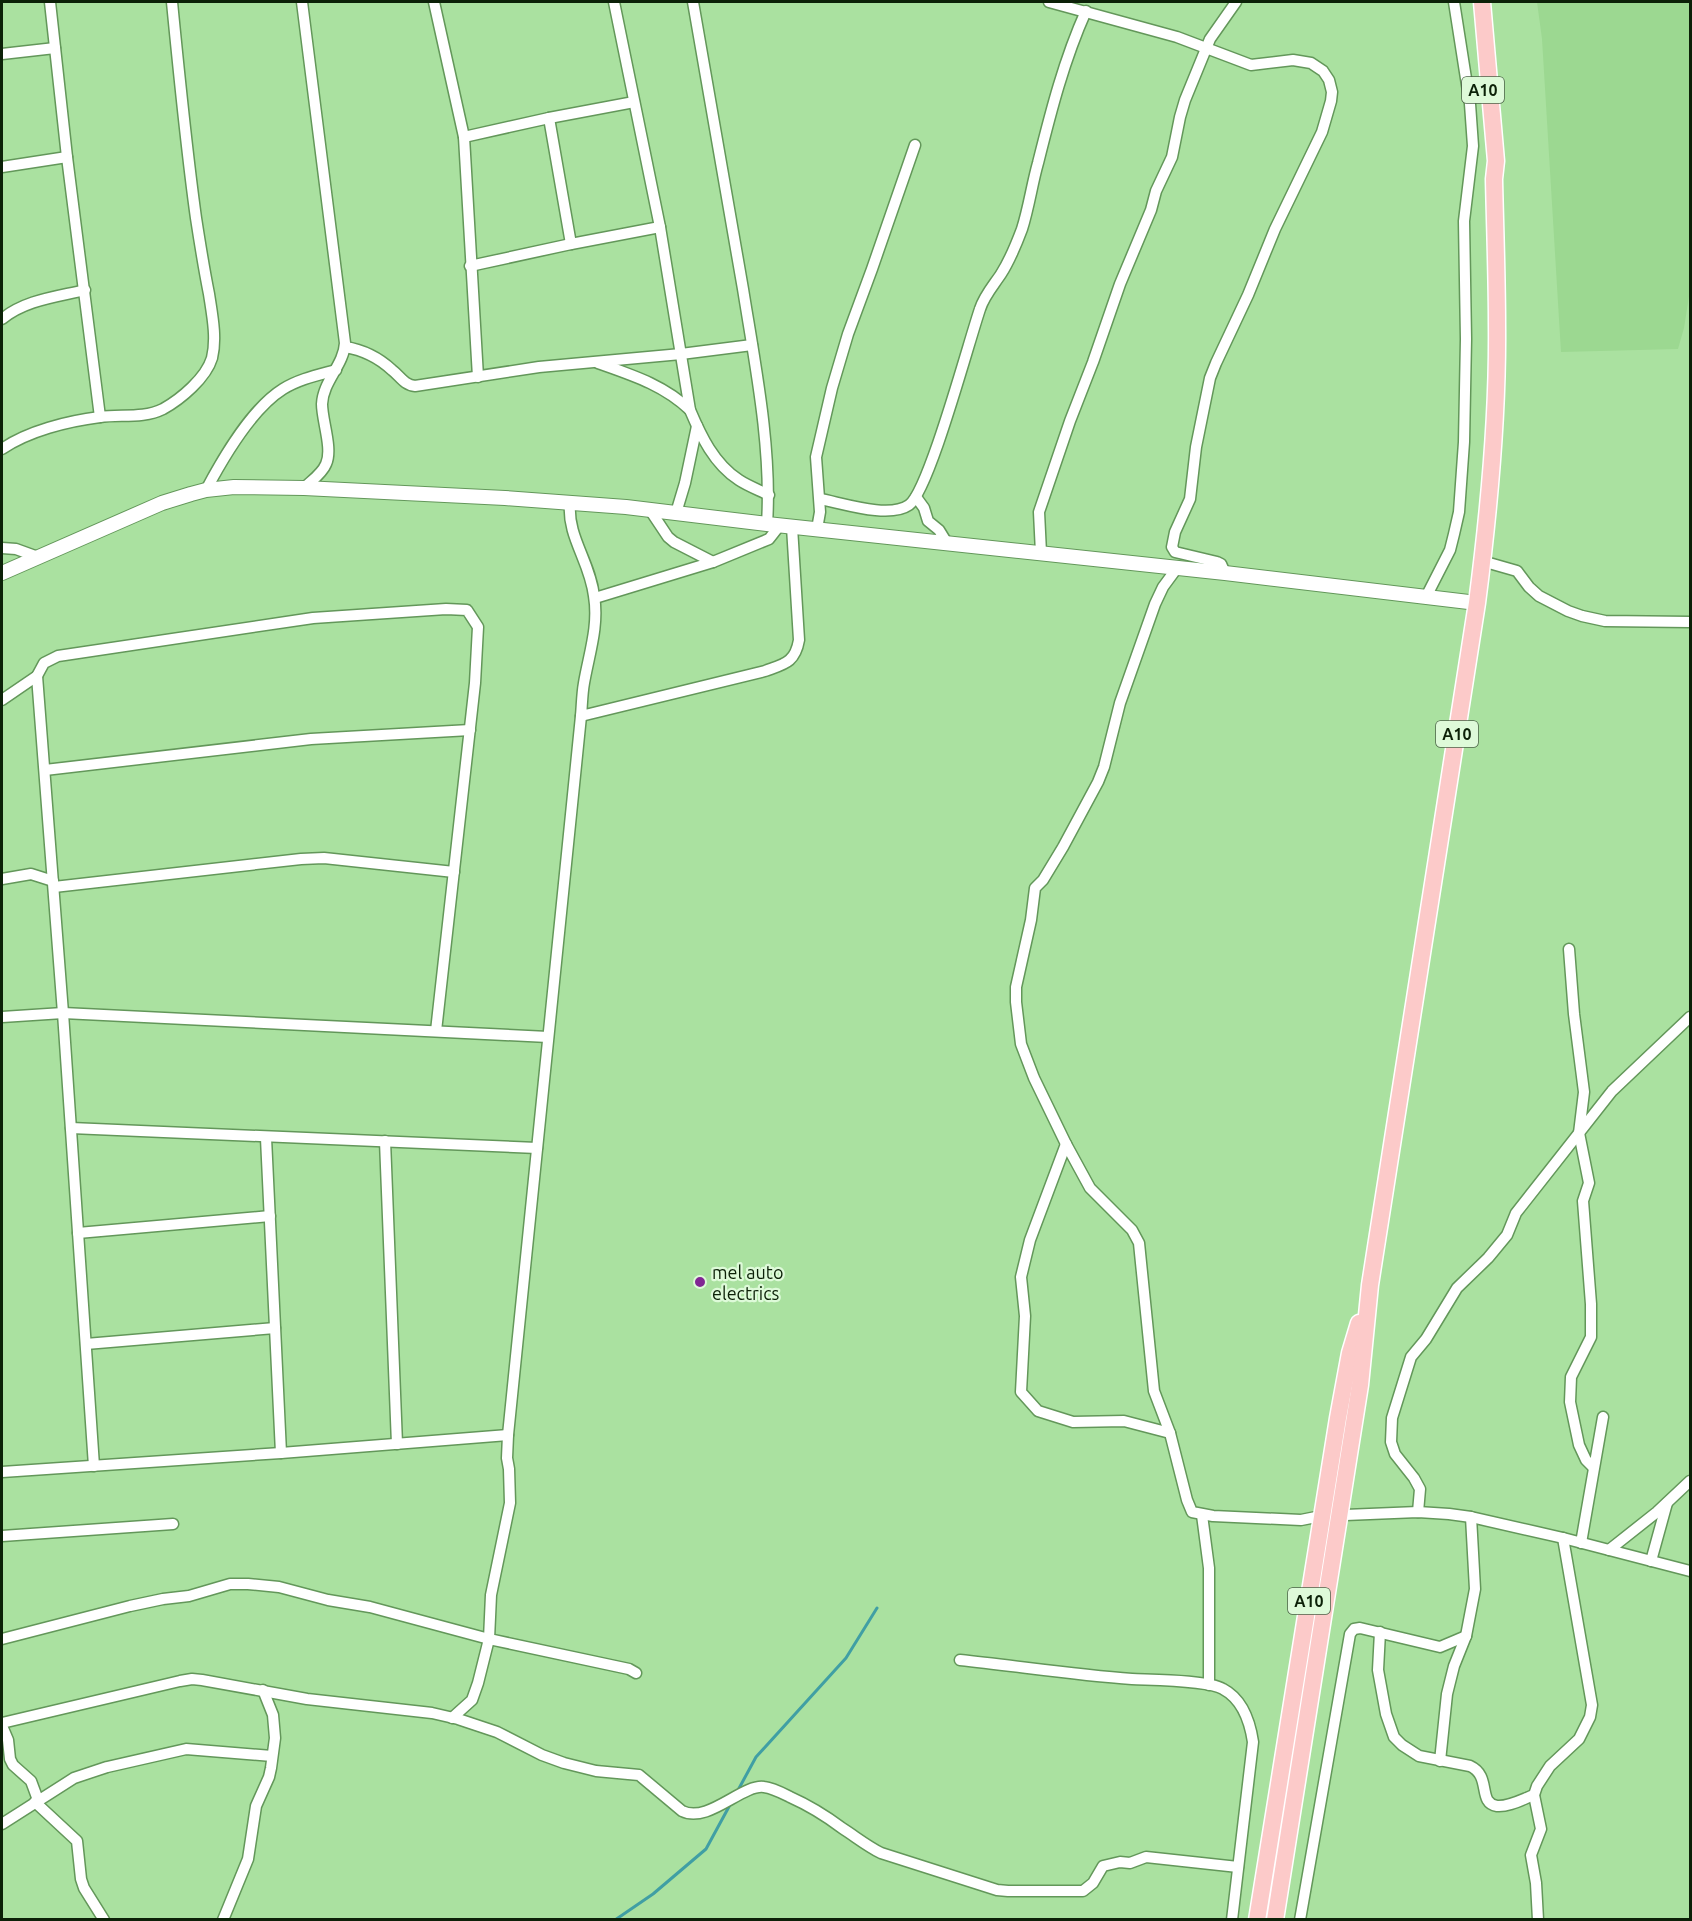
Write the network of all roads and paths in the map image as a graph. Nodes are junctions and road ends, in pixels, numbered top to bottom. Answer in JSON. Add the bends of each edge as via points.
{"nodes":[{"id":1,"x":50,"y":2,"type":"edge"},
{"id":2,"x":172,"y":2,"type":"edge"},
{"id":3,"x":302,"y":2,"type":"edge"},
{"id":4,"x":434,"y":2,"type":"edge"},
{"id":5,"x":614,"y":2,"type":"edge"},
{"id":6,"x":693,"y":2,"type":"edge"},
{"id":7,"x":1049,"y":2,"type":"edge"},
{"id":8,"x":1236,"y":2,"type":"edge"},
{"id":9,"x":1454,"y":2,"type":"edge"},
{"id":10,"x":1473,"y":2,"type":"edge"},
{"id":11,"x":1482,"y":2,"type":"edge"},
{"id":12,"x":1488,"y":2,"type":"edge"},
{"id":13,"x":1086,"y":11,"type":"junction"},
{"id":14,"x":1484,"y":20,"type":"junction"},
{"id":15,"x":1207,"y":47,"type":"junction"},
{"id":16,"x":55,"y":48,"type":"junction"},
{"id":17,"x":2,"y":54,"type":"edge"},
{"id":18,"x":634,"y":102,"type":"junction"},
{"id":19,"x":549,"y":118,"type":"junction"},
{"id":20,"x":464,"y":138,"type":"junction"},
{"id":21,"x":915,"y":145,"type":"dead end"},
{"id":22,"x":67,"y":157,"type":"junction"},
{"id":23,"x":2,"y":167,"type":"edge"},
{"id":24,"x":1494,"y":178,"type":"junction"},
{"id":25,"x":660,"y":227,"type":"junction"},
{"id":26,"x":571,"y":244,"type":"junction"},
{"id":27,"x":470,"y":266,"type":"junction"},
{"id":28,"x":85,"y":291,"type":"junction"},
{"id":29,"x":2,"y":319,"type":"edge"},
{"id":30,"x":752,"y":345,"type":"junction"},
{"id":31,"x":345,"y":347,"type":"junction"},
{"id":32,"x":681,"y":354,"type":"junction"},
{"id":33,"x":592,"y":361,"type":"junction"},
{"id":34,"x":336,"y":370,"type":"junction"},
{"id":35,"x":478,"y":377,"type":"junction"},
{"id":36,"x":690,"y":410,"type":"junction"},
{"id":37,"x":100,"y":417,"type":"junction"},
{"id":38,"x":697,"y":426,"type":"junction"},
{"id":39,"x":2,"y":449,"type":"edge"},
{"id":40,"x":304,"y":488,"type":"junction"},
{"id":41,"x":206,"y":490,"type":"junction"},
{"id":42,"x":769,"y":495,"type":"junction"},
{"id":43,"x":916,"y":497,"type":"junction"},
{"id":44,"x":820,"y":499,"type":"junction"},
{"id":45,"x":570,"y":502,"type":"junction"},
{"id":46,"x":650,"y":510,"type":"junction"},
{"id":47,"x":676,"y":513,"type":"junction"},
{"id":48,"x":780,"y":525,"type":"junction"},
{"id":49,"x":817,"y":529,"type":"junction"},
{"id":50,"x":947,"y":543,"type":"junction"},
{"id":51,"x":2,"y":548,"type":"edge"},
{"id":52,"x":1041,"y":554,"type":"junction"},
{"id":53,"x":38,"y":557,"type":"junction"},
{"id":54,"x":1482,"y":561,"type":"junction"},
{"id":55,"x":713,"y":562,"type":"junction"},
{"id":56,"x":1177,"y":568,"type":"junction"},
{"id":57,"x":2,"y":573,"type":"edge"},
{"id":58,"x":1226,"y":573,"type":"junction"},
{"id":59,"x":1426,"y":597,"type":"junction"},
{"id":60,"x":595,"y":598,"type":"junction"},
{"id":61,"x":1477,"y":603,"type":"junction"},
{"id":62,"x":1690,"y":622,"type":"edge"},
{"id":63,"x":38,"y":676,"type":"junction"},
{"id":64,"x":2,"y":700,"type":"edge"},
{"id":65,"x":581,"y":716,"type":"junction"},
{"id":66,"x":470,"y":730,"type":"junction"},
{"id":67,"x":45,"y":770,"type":"junction"},
{"id":68,"x":454,"y":872,"type":"junction"},
{"id":69,"x":2,"y":879,"type":"edge"},
{"id":70,"x":53,"y":884,"type":"junction"},
{"id":71,"x":1569,"y":949,"type":"dead end"},
{"id":72,"x":63,"y":1013,"type":"junction"},
{"id":73,"x":2,"y":1017,"type":"edge"},
{"id":74,"x":1690,"y":1017,"type":"edge"},
{"id":75,"x":436,"y":1031,"type":"junction"},
{"id":76,"x":548,"y":1037,"type":"junction"},
{"id":77,"x":71,"y":1128,"type":"junction"},
{"id":78,"x":1579,"y":1132,"type":"junction"},
{"id":79,"x":266,"y":1138,"type":"junction"},
{"id":80,"x":385,"y":1141,"type":"junction"},
{"id":81,"x":1066,"y":1144,"type":"junction"},
{"id":82,"x":537,"y":1148,"type":"junction"},
{"id":83,"x":270,"y":1216,"type":"junction"},
{"id":84,"x":78,"y":1233,"type":"junction"},
{"id":85,"x":1370,"y":1285,"type":"junction"},
{"id":86,"x":275,"y":1328,"type":"junction"},
{"id":87,"x":86,"y":1344,"type":"junction"},
{"id":88,"x":1603,"y":1417,"type":"dead end"},
{"id":89,"x":1170,"y":1434,"type":"junction"},
{"id":90,"x":508,"y":1435,"type":"junction"},
{"id":91,"x":397,"y":1444,"type":"junction"},
{"id":92,"x":281,"y":1453,"type":"junction"},
{"id":93,"x":94,"y":1466,"type":"junction"},
{"id":94,"x":1593,"y":1467,"type":"junction"},
{"id":95,"x":2,"y":1472,"type":"edge"},
{"id":96,"x":1690,"y":1481,"type":"edge"},
{"id":97,"x":1668,"y":1500,"type":"junction"},
{"id":98,"x":1418,"y":1512,"type":"junction"},
{"id":99,"x":1203,"y":1515,"type":"junction"},
{"id":100,"x":1321,"y":1516,"type":"junction"},
{"id":101,"x":1339,"y":1516,"type":"junction"},
{"id":102,"x":1471,"y":1517,"type":"junction"},
{"id":103,"x":173,"y":1524,"type":"dead end"},
{"id":104,"x":2,"y":1536,"type":"edge"},
{"id":105,"x":1563,"y":1538,"type":"junction"},
{"id":106,"x":1581,"y":1543,"type":"junction"},
{"id":107,"x":1609,"y":1550,"type":"junction"},
{"id":108,"x":1651,"y":1561,"type":"junction"},
{"id":109,"x":1690,"y":1571,"type":"edge"},
{"id":110,"x":1380,"y":1632,"type":"junction"},
{"id":111,"x":1466,"y":1636,"type":"junction"},
{"id":112,"x":2,"y":1639,"type":"edge"},
{"id":113,"x":489,"y":1639,"type":"junction"},
{"id":114,"x":960,"y":1660,"type":"dead end"},
{"id":115,"x":636,"y":1673,"type":"dead end"},
{"id":116,"x":1209,"y":1685,"type":"junction"},
{"id":117,"x":263,"y":1690,"type":"junction"},
{"id":118,"x":452,"y":1718,"type":"junction"},
{"id":119,"x":2,"y":1725,"type":"edge"},
{"id":120,"x":272,"y":1756,"type":"junction"},
{"id":121,"x":1440,"y":1761,"type":"junction"},
{"id":122,"x":1533,"y":1795,"type":"junction"},
{"id":123,"x":36,"y":1801,"type":"junction"},
{"id":124,"x":2,"y":1824,"type":"edge"},
{"id":125,"x":1238,"y":1867,"type":"junction"},
{"id":126,"x":104,"y":1920,"type":"edge"},
{"id":127,"x":223,"y":1920,"type":"edge"},
{"id":128,"x":1232,"y":1920,"type":"edge"},
{"id":129,"x":1257,"y":1920,"type":"edge"},
{"id":130,"x":1275,"y":1920,"type":"edge"},
{"id":131,"x":1300,"y":1920,"type":"edge"},
{"id":132,"x":1538,"y":1920,"type":"edge"}],
"edges":[{"from":1,"to":16,"type":"street"},
{"from":2,"to":37,"type":"street","via":[[196,217],[212,316],[213,356],[202,375],[159,411]]},
{"from":3,"to":31,"type":"street"},
{"from":4,"to":20,"type":"street"},
{"from":5,"to":18,"type":"street"},
{"from":6,"to":30,"type":"street"},
{"from":7,"to":13,"type":"street"},
{"from":8,"to":15,"type":"street"},
{"from":9,"to":59,"type":"street","via":[[1473,146],[1464,221],[1464,442],[1460,512],[1450,550]]},
{"from":10,"to":24,"type":"main road","number":"A10"},
{"from":11,"to":14,"type":"main road","number":"A10"},
{"from":12,"to":14,"type":"main road"},
{"from":13,"to":15,"type":"street"},
{"from":13,"to":43,"type":"street","via":[[1049,118],[1022,229],[980,308]]},
{"from":14,"to":24,"type":"main road","number":"A10","via":[[1496,161]]},
{"from":15,"to":52,"type":"street","via":[[1182,108],[1172,157],[1120,284],[1045,494],[1039,517]]},
{"from":15,"to":58,"type":"street","via":[[1251,65],[1293,60],[1311,63],[1323,71],[1332,92],[1322,132],[1210,378],[1190,499],[1172,547],[1175,552],[1217,562]]},
{"from":16,"to":17,"type":"street"},
{"from":16,"to":22,"type":"street"},
{"from":18,"to":19,"type":"street"},
{"from":18,"to":25,"type":"street"},
{"from":19,"to":20,"type":"street"},
{"from":19,"to":26,"type":"street"},
{"from":20,"to":27,"type":"street"},
{"from":21,"to":44,"type":"street","via":[[832,388],[816,457]]},
{"from":22,"to":23,"type":"street"},
{"from":22,"to":28,"type":"street"},
{"from":24,"to":54,"type":"main road","number":"A10","via":[[1496,372]]},
{"from":25,"to":26,"type":"street"},
{"from":25,"to":32,"type":"street"},
{"from":26,"to":27,"type":"street"},
{"from":27,"to":35,"type":"street"},
{"from":28,"to":29,"type":"street","via":[[31,303]]},
{"from":28,"to":37,"type":"street"},
{"from":30,"to":32,"type":"street"},
{"from":30,"to":42,"type":"street"},
{"from":31,"to":34,"type":"street"},
{"from":31,"to":35,"type":"street","via":[[375,356],[410,386]]},
{"from":32,"to":33,"type":"street"},
{"from":32,"to":36,"type":"street"},
{"from":33,"to":35,"type":"street"},
{"from":33,"to":36,"type":"street","via":[[654,384]]},
{"from":34,"to":40,"type":"street","via":[[322,403],[326,465]]},
{"from":34,"to":41,"type":"street","via":[[280,391],[237,438]]},
{"from":36,"to":38,"type":"street"},
{"from":37,"to":39,"type":"street","via":[[36,431]]},
{"from":38,"to":42,"type":"street","via":[[718,462],[738,480]]},
{"from":38,"to":47,"type":"street"},
{"from":40,"to":41,"type":"street"},
{"from":40,"to":45,"type":"street"},
{"from":41,"to":53,"type":"street","via":[[162,503]]},
{"from":42,"to":48,"type":"street"},
{"from":43,"to":44,"type":"street","via":[[906,507],[886,510]]},
{"from":43,"to":50,"type":"street"},
{"from":44,"to":49,"type":"street"},
{"from":45,"to":46,"type":"street"},
{"from":45,"to":60,"type":"street","via":[[569,518]]},
{"from":46,"to":47,"type":"street"},
{"from":46,"to":55,"type":"street","via":[[674,542]]},
{"from":47,"to":48,"type":"street"},
{"from":48,"to":49,"type":"street"},
{"from":48,"to":55,"type":"street","via":[[768,539]]},
{"from":48,"to":65,"type":"street","via":[[799,640],[790,661],[765,671]]},
{"from":49,"to":50,"type":"street"},
{"from":50,"to":52,"type":"street"},
{"from":51,"to":53,"type":"street"},
{"from":52,"to":56,"type":"street"},
{"from":53,"to":57,"type":"street"},
{"from":54,"to":61,"type":"main road","number":"A10"},
{"from":54,"to":62,"type":"street","via":[[1517,571],[1539,596],[1582,616],[1605,621]]},
{"from":55,"to":60,"type":"street"},
{"from":56,"to":58,"type":"street"},
{"from":56,"to":81,"type":"street","via":[[1155,604],[1120,703],[1098,782],[1063,847],[1035,888],[1018,976],[1016,1002],[1022,1044]]},
{"from":58,"to":59,"type":"street"},
{"from":59,"to":61,"type":"street"},
{"from":60,"to":65,"type":"street","via":[[595,624]]},
{"from":61,"to":85,"type":"main road","number":"A10"},
{"from":63,"to":64,"type":"street"},
{"from":63,"to":66,"type":"street","via":[[44,663],[70,654],[313,618],[467,610],[478,627]]},
{"from":63,"to":67,"type":"street"},
{"from":65,"to":76,"type":"street"},
{"from":66,"to":67,"type":"street","via":[[311,739]]},
{"from":66,"to":68,"type":"street"},
{"from":67,"to":70,"type":"street"},
{"from":68,"to":70,"type":"street","via":[[324,858]]},
{"from":68,"to":75,"type":"street"},
{"from":69,"to":70,"type":"street","via":[[32,874]]},
{"from":70,"to":72,"type":"street"},
{"from":71,"to":78,"type":"street","via":[[1584,1092]]},
{"from":72,"to":73,"type":"street"},
{"from":72,"to":75,"type":"street"},
{"from":72,"to":77,"type":"street"},
{"from":74,"to":78,"type":"street","via":[[1612,1091]]},
{"from":75,"to":76,"type":"street"},
{"from":76,"to":82,"type":"street"},
{"from":77,"to":79,"type":"street"},
{"from":77,"to":84,"type":"street"},
{"from":78,"to":94,"type":"street","via":[[1589,1183],[1583,1201],[1591,1337],[1571,1377],[1570,1402],[1579,1445]]},
{"from":78,"to":98,"type":"street","via":[[1516,1213],[1507,1235],[1453,1293],[1411,1357],[1392,1418],[1391,1442],[1420,1489]]},
{"from":79,"to":80,"type":"street"},
{"from":79,"to":83,"type":"street"},
{"from":80,"to":82,"type":"street"},
{"from":80,"to":91,"type":"street"},
{"from":81,"to":89,"type":"street","via":[[1090,1188],[1132,1230],[1139,1244],[1154,1391]]},
{"from":81,"to":89,"type":"street","via":[[1030,1240],[1021,1277],[1025,1316],[1021,1392],[1038,1411],[1073,1422],[1124,1421]]},
{"from":82,"to":90,"type":"street"},
{"from":83,"to":84,"type":"street"},
{"from":83,"to":86,"type":"street"},
{"from":84,"to":87,"type":"street"},
{"from":85,"to":100,"type":"main road","number":"A10","via":[[1350,1353]]},
{"from":85,"to":101,"type":"main road","number":"A10","via":[[1360,1385]]},
{"from":86,"to":87,"type":"street"},
{"from":86,"to":92,"type":"street"},
{"from":87,"to":93,"type":"street"},
{"from":88,"to":94,"type":"street"},
{"from":89,"to":99,"type":"street","via":[[1192,1512]]},
{"from":90,"to":91,"type":"street"},
{"from":90,"to":113,"type":"street","via":[[510,1503],[491,1595]]},
{"from":91,"to":92,"type":"street"},
{"from":92,"to":93,"type":"street"},
{"from":93,"to":95,"type":"street"},
{"from":94,"to":106,"type":"street"},
{"from":96,"to":97,"type":"street"},
{"from":97,"to":107,"type":"street"},
{"from":97,"to":108,"type":"street"},
{"from":98,"to":101,"type":"street"},
{"from":98,"to":102,"type":"street"},
{"from":99,"to":100,"type":"street","via":[[1300,1520]]},
{"from":99,"to":116,"type":"street","via":[[1209,1568]]},
{"from":100,"to":101,"type":"street"},
{"from":100,"to":129,"type":"main road","number":"A10"},
{"from":101,"to":130,"type":"main road","number":"A10"},
{"from":102,"to":105,"type":"street"},
{"from":102,"to":111,"type":"street","via":[[1475,1589]]},
{"from":103,"to":104,"type":"street"},
{"from":105,"to":106,"type":"street"},
{"from":105,"to":122,"type":"street","via":[[1592,1705],[1579,1740],[1550,1766]]},
{"from":106,"to":107,"type":"street"},
{"from":107,"to":108,"type":"street"},
{"from":108,"to":109,"type":"street"},
{"from":110,"to":111,"type":"street","via":[[1440,1647]]},
{"from":110,"to":121,"type":"street","via":[[1378,1670],[1394,1737],[1419,1756]]},
{"from":110,"to":131,"type":"street","via":[[1357,1628],[1349,1637]]},
{"from":111,"to":121,"type":"street","via":[[1447,1694]]},
{"from":112,"to":113,"type":"street","via":[[130,1606],[239,1584],[279,1587],[370,1607]]},
{"from":113,"to":115,"type":"street"},
{"from":113,"to":118,"type":"street","via":[[472,1700]]},
{"from":114,"to":116,"type":"street"},
{"from":116,"to":125,"type":"street","via":[[1232,1695],[1248,1721],[1253,1742]]},
{"from":117,"to":118,"type":"street"},
{"from":117,"to":119,"type":"street","via":[[192,1679]]},
{"from":117,"to":120,"type":"street","via":[[273,1715]]},
{"from":118,"to":125,"type":"street","via":[[497,1732],[564,1763],[596,1771],[637,1774],[688,1814],[707,1810],[754,1787],[765,1787],[807,1806],[881,1853],[997,1890],[1083,1892],[1103,1866],[1146,1857]]},
{"from":119,"to":123,"type":"street","via":[[10,1759],[31,1781]]},
{"from":120,"to":123,"type":"street","via":[[194,1750],[167,1752],[75,1778]]},
{"from":120,"to":127,"type":"street","via":[[269,1777],[256,1806],[248,1859]]},
{"from":121,"to":122,"type":"street","via":[[1477,1769],[1491,1804],[1506,1805]]},
{"from":122,"to":132,"type":"street","via":[[1540,1829],[1531,1855]]},
{"from":123,"to":124,"type":"street"},
{"from":123,"to":126,"type":"street","via":[[77,1841],[84,1888]]},
{"from":125,"to":128,"type":"street"}]}
